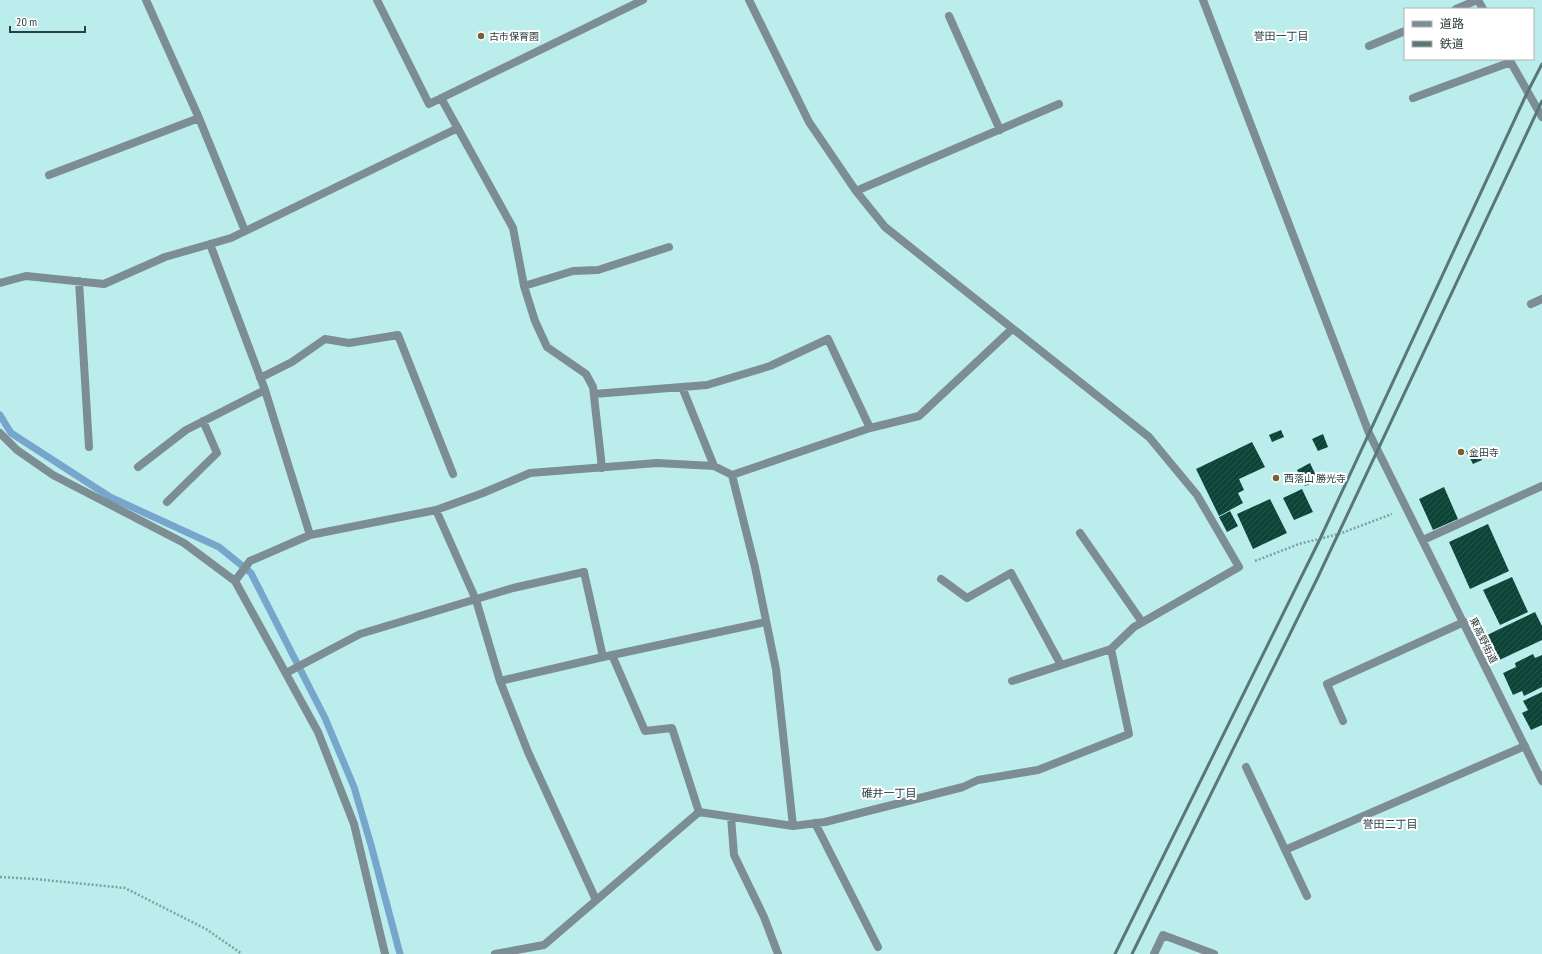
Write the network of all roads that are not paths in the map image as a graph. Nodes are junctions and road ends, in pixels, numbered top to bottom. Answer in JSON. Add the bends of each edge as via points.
{"nodes":[{"id":1,"x":146,"y":0,"type":"edge"},
{"id":2,"x":377,"y":0,"type":"edge"},
{"id":3,"x":643,"y":0,"type":"edge"},
{"id":4,"x":749,"y":0,"type":"edge"},
{"id":5,"x":1203,"y":0,"type":"edge"},
{"id":6,"x":1477,"y":0,"type":"edge"},
{"id":7,"x":1458,"y":8,"type":"edge"},
{"id":8,"x":949,"y":16,"type":"dead end"},
{"id":9,"x":1404,"y":31,"type":"edge"},
{"id":10,"x":1369,"y":46,"type":"dead end"},
{"id":11,"x":1510,"y":61,"type":"edge"},
{"id":12,"x":441,"y":98,"type":"junction"},
{"id":13,"x":1413,"y":98,"type":"dead end"},
{"id":14,"x":1059,"y":104,"type":"dead end"},
{"id":15,"x":1542,"y":117,"type":"edge"},
{"id":16,"x":199,"y":118,"type":"junction"},
{"id":17,"x":458,"y":128,"type":"junction"},
{"id":18,"x":1000,"y":130,"type":"junction"},
{"id":19,"x":49,"y":175,"type":"dead end"},
{"id":20,"x":856,"y":191,"type":"junction"},
{"id":21,"x":245,"y":231,"type":"junction"},
{"id":22,"x":210,"y":244,"type":"junction"},
{"id":23,"x":669,"y":247,"type":"dead end"},
{"id":24,"x":79,"y":281,"type":"junction"},
{"id":25,"x":0,"y":283,"type":"edge"},
{"id":26,"x":524,"y":286,"type":"junction"},
{"id":27,"x":1542,"y":299,"type":"edge"},
{"id":28,"x":1531,"y":304,"type":"dead end"},
{"id":29,"x":1012,"y":329,"type":"junction"},
{"id":30,"x":260,"y":378,"type":"junction"},
{"id":31,"x":682,"y":387,"type":"junction"},
{"id":32,"x":265,"y":390,"type":"junction"},
{"id":33,"x":594,"y":394,"type":"junction"},
{"id":34,"x":203,"y":421,"type":"junction"},
{"id":35,"x":870,"y":428,"type":"junction"},
{"id":36,"x":0,"y":433,"type":"edge"},
{"id":37,"x":90,"y":448,"type":"dead end"},
{"id":38,"x":714,"y":466,"type":"junction"},
{"id":39,"x":138,"y":467,"type":"dead end"},
{"id":40,"x":602,"y":468,"type":"junction"},
{"id":41,"x":453,"y":474,"type":"dead end"},
{"id":42,"x":732,"y":475,"type":"junction"},
{"id":43,"x":1542,"y":486,"type":"edge"},
{"id":44,"x":167,"y":502,"type":"dead end"},
{"id":45,"x":436,"y":510,"type":"junction"},
{"id":46,"x":1080,"y":533,"type":"dead end"},
{"id":47,"x":310,"y":535,"type":"junction"},
{"id":48,"x":1423,"y":540,"type":"junction"},
{"id":49,"x":942,"y":579,"type":"dead end"},
{"id":50,"x":236,"y":581,"type":"junction"},
{"id":51,"x":476,"y":600,"type":"junction"},
{"id":52,"x":766,"y":622,"type":"junction"},
{"id":53,"x":1142,"y":622,"type":"junction"},
{"id":54,"x":1464,"y":622,"type":"junction"},
{"id":55,"x":1111,"y":649,"type":"junction"},
{"id":56,"x":612,"y":655,"type":"junction"},
{"id":57,"x":603,"y":657,"type":"junction"},
{"id":58,"x":1061,"y":665,"type":"junction"},
{"id":59,"x":286,"y":673,"type":"junction"},
{"id":60,"x":500,"y":681,"type":"junction"},
{"id":61,"x":1012,"y":681,"type":"dead end"},
{"id":62,"x":1343,"y":721,"type":"dead end"},
{"id":63,"x":1525,"y":746,"type":"junction"},
{"id":64,"x":1246,"y":767,"type":"dead end"},
{"id":65,"x":1542,"y":781,"type":"edge"},
{"id":66,"x":700,"y":812,"type":"junction"},
{"id":67,"x":731,"y":817,"type":"junction"},
{"id":68,"x":815,"y":824,"type":"junction"},
{"id":69,"x":793,"y":826,"type":"junction"},
{"id":70,"x":1285,"y":850,"type":"junction"},
{"id":71,"x":1307,"y":896,"type":"dead end"},
{"id":72,"x":596,"y":900,"type":"junction"},
{"id":73,"x":878,"y":947,"type":"dead end"},
{"id":74,"x":385,"y":954,"type":"edge"},
{"id":75,"x":495,"y":954,"type":"edge"},
{"id":76,"x":778,"y":954,"type":"edge"},
{"id":77,"x":1154,"y":954,"type":"edge"},
{"id":78,"x":1214,"y":954,"type":"edge"}],
"edges":[{"from":1,"to":16,"type":"street"},
{"from":2,"to":12,"type":"street","via":[[429,104]]},
{"from":3,"to":12,"type":"street"},
{"from":4,"to":20,"type":"street","via":[[809,122]]},
{"from":5,"to":48,"type":"street","name":"東高野街道","via":[[1369,433]]},
{"from":6,"to":7,"type":"street"},
{"from":8,"to":18,"type":"street"},
{"from":9,"to":10,"type":"street"},
{"from":11,"to":13,"type":"street"},
{"from":11,"to":15,"type":"street"},
{"from":12,"to":17,"type":"street"},
{"from":14,"to":18,"type":"street"},
{"from":16,"to":19,"type":"street"},
{"from":16,"to":21,"type":"street"},
{"from":17,"to":21,"type":"street"},
{"from":17,"to":26,"type":"street","via":[[513,228]]},
{"from":18,"to":20,"type":"street"},
{"from":20,"to":29,"type":"street","via":[[885,227]]},
{"from":21,"to":22,"type":"street"},
{"from":22,"to":24,"type":"street","via":[[165,257],[104,284]]},
{"from":22,"to":30,"type":"street"},
{"from":23,"to":26,"type":"street","via":[[598,270],[572,271]]},
{"from":24,"to":25,"type":"street","via":[[26,276]]},
{"from":24,"to":37,"type":"street"},
{"from":26,"to":33,"type":"street","via":[[535,322],[547,347],[586,374],[594,387]]},
{"from":27,"to":28,"type":"street"},
{"from":29,"to":35,"type":"street","via":[[920,416]]},
{"from":29,"to":53,"type":"street","via":[[1148,437],[1197,495],[1239,567]]},
{"from":30,"to":32,"type":"street"},
{"from":30,"to":41,"type":"street","via":[[292,362],[325,339],[349,343],[398,335]]},
{"from":31,"to":33,"type":"street"},
{"from":31,"to":35,"type":"street","via":[[707,385],[770,366],[828,339]]},
{"from":31,"to":38,"type":"street"},
{"from":32,"to":34,"type":"street"},
{"from":32,"to":47,"type":"street"},
{"from":33,"to":40,"type":"street"},
{"from":34,"to":39,"type":"street","via":[[186,430]]},
{"from":34,"to":44,"type":"street","via":[[218,453]]},
{"from":35,"to":42,"type":"street"},
{"from":36,"to":50,"type":"street","via":[[17,450],[53,475],[184,543]]},
{"from":38,"to":40,"type":"street","via":[[657,463]]},
{"from":38,"to":42,"type":"street"},
{"from":40,"to":45,"type":"street","via":[[530,473]]},
{"from":42,"to":52,"type":"street"},
{"from":43,"to":48,"type":"street"},
{"from":45,"to":47,"type":"street"},
{"from":45,"to":51,"type":"street"},
{"from":46,"to":53,"type":"street"},
{"from":47,"to":50,"type":"street","via":[[250,561]]},
{"from":48,"to":54,"type":"street","name":"東高野街道"},
{"from":49,"to":58,"type":"street","via":[[967,598],[1011,573]]},
{"from":50,"to":59,"type":"street"},
{"from":51,"to":57,"type":"street","via":[[514,588],[584,572]]},
{"from":51,"to":59,"type":"street","via":[[360,634]]},
{"from":51,"to":60,"type":"street"},
{"from":52,"to":56,"type":"street"},
{"from":52,"to":69,"type":"street","via":[[776,669]]},
{"from":53,"to":55,"type":"street"},
{"from":54,"to":62,"type":"street","via":[[1327,684]]},
{"from":54,"to":63,"type":"street","name":"東高野街道"},
{"from":55,"to":58,"type":"street"},
{"from":55,"to":68,"type":"street","via":[[1129,734],[1038,770],[978,780],[963,787]]},
{"from":56,"to":57,"type":"street"},
{"from":56,"to":66,"type":"street","via":[[645,731],[672,728]]},
{"from":57,"to":60,"type":"street"},
{"from":58,"to":61,"type":"street"},
{"from":59,"to":74,"type":"street","via":[[318,732],[354,824]]},
{"from":60,"to":72,"type":"street","via":[[528,752]]},
{"from":63,"to":65,"type":"street","name":"東高野街道"},
{"from":63,"to":70,"type":"street"},
{"from":64,"to":70,"type":"street"},
{"from":66,"to":67,"type":"street"},
{"from":66,"to":72,"type":"street"},
{"from":67,"to":69,"type":"street"},
{"from":67,"to":76,"type":"street","via":[[734,855],[764,917]]},
{"from":68,"to":69,"type":"street"},
{"from":68,"to":73,"type":"street"},
{"from":70,"to":71,"type":"street"},
{"from":72,"to":75,"type":"street","via":[[544,945]]},
{"from":77,"to":78,"type":"street","via":[[1163,935]]}]}
